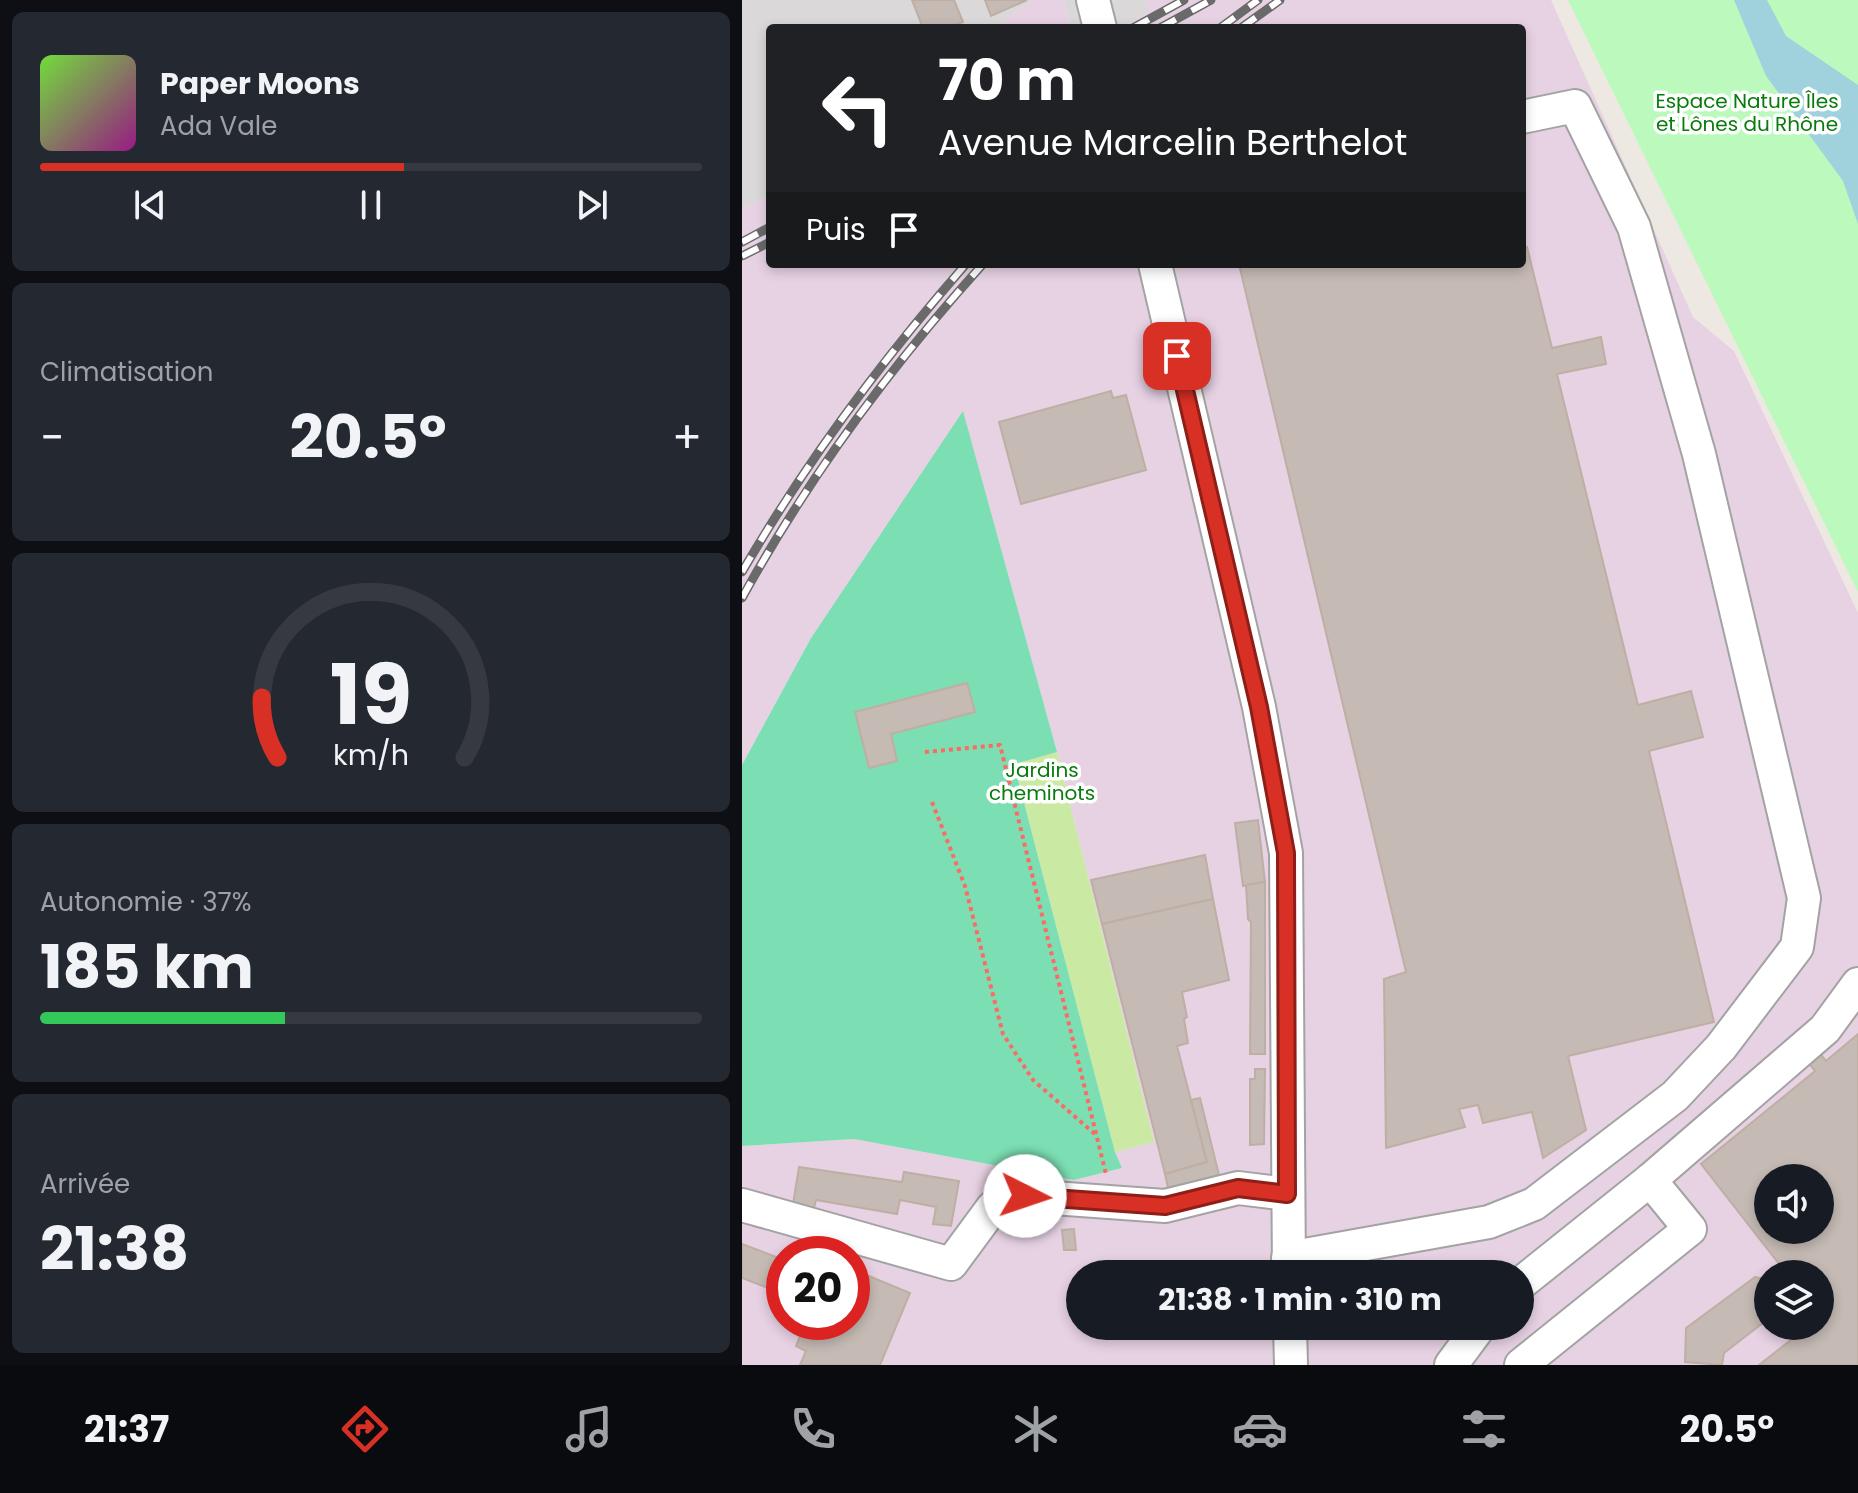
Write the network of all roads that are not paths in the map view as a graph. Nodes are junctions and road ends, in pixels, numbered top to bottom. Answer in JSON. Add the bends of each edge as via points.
{"nodes":[{"id":1,"x":1093,"y":0,"type":"edge"},
{"id":2,"x":1099,"y":24,"type":"edge"},
{"id":3,"x":1526,"y":116,"type":"edge"},
{"id":4,"x":1156,"y":268,"type":"edge"},
{"id":5,"x":1858,"y":984,"type":"edge"},
{"id":6,"x":1650,"y":1180,"type":"junction"},
{"id":7,"x":1287,"y":1194,"type":"junction"},
{"id":8,"x":742,"y":1205,"type":"edge"},
{"id":9,"x":1288,"y":1260,"type":"edge"},
{"id":10,"x":1315,"y":1260,"type":"edge"},
{"id":11,"x":1534,"y":1273,"type":"edge"},
{"id":12,"x":1290,"y":1340,"type":"edge"},
{"id":13,"x":1470,"y":1340,"type":"edge"},
{"id":14,"x":1291,"y":1365,"type":"edge"},
{"id":15,"x":1451,"y":1365,"type":"edge"},
{"id":16,"x":1521,"y":1365,"type":"edge"}],
"edges":[{"from":1,"to":2,"type":"street"},
{"from":3,"to":10,"type":"street","via":[[1575,106],[1634,227],[1699,454],[1804,898],[1797,947],[1721,1047],[1675,1096],[1534,1204],[1489,1222]]},
{"from":4,"to":7,"type":"street","via":[[1259,707],[1286,853]]},
{"from":5,"to":6,"type":"street","via":[[1825,1029]]},
{"from":6,"to":11,"type":"street"},
{"from":6,"to":16,"type":"street","via":[[1690,1229]]},
{"from":7,"to":8,"type":"street","via":[[1238,1188],[1165,1206],[1025,1196],[993,1207],[951,1264]]},
{"from":7,"to":9,"type":"street"},
{"from":12,"to":14,"type":"street"},
{"from":13,"to":15,"type":"street"}]}
